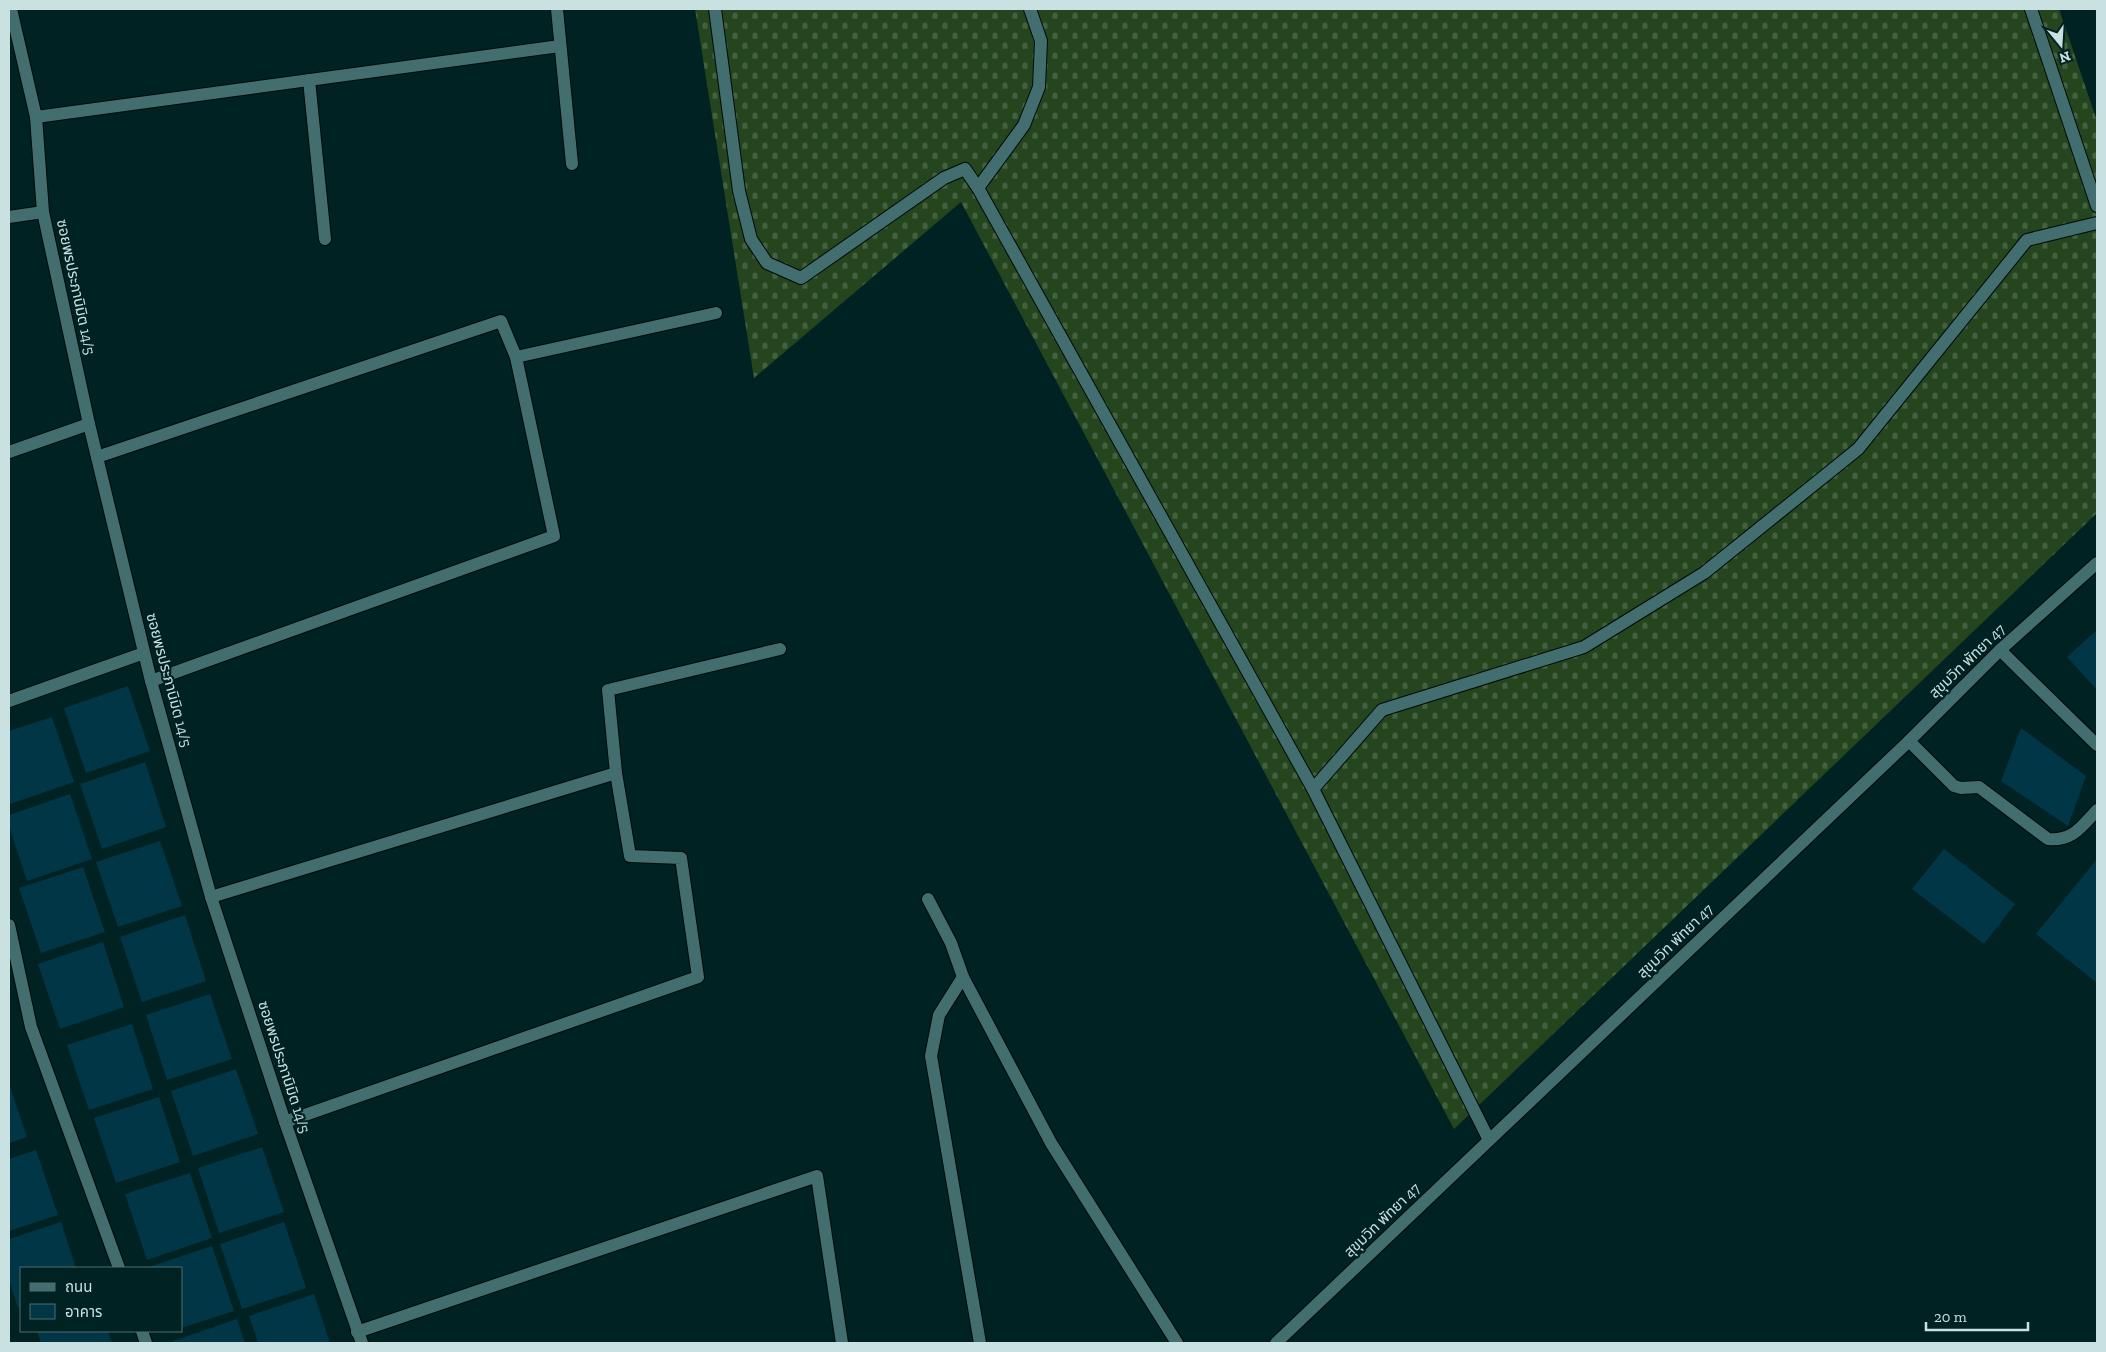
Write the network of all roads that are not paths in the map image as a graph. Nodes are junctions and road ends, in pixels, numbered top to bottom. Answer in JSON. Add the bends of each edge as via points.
{"nodes":[{"id":1,"x":557,"y":9,"type":"edge"},
{"id":2,"x":715,"y":9,"type":"edge"},
{"id":3,"x":1030,"y":9,"type":"edge"},
{"id":4,"x":2031,"y":9,"type":"edge"},
{"id":5,"x":13,"y":10,"type":"edge"},
{"id":6,"x":560,"y":46,"type":"junction"},
{"id":7,"x":310,"y":80,"type":"junction"},
{"id":8,"x":36,"y":117,"type":"junction"},
{"id":9,"x":572,"y":164,"type":"dead end"},
{"id":10,"x":978,"y":188,"type":"junction"},
{"id":11,"x":2097,"y":206,"type":"edge"},
{"id":12,"x":43,"y":212,"type":"junction"},
{"id":13,"x":9,"y":217,"type":"edge"},
{"id":14,"x":2097,"y":223,"type":"edge"},
{"id":15,"x":325,"y":238,"type":"dead end"},
{"id":16,"x":716,"y":313,"type":"dead end"},
{"id":17,"x":516,"y":357,"type":"junction"},
{"id":18,"x":89,"y":424,"type":"junction"},
{"id":19,"x":9,"y":452,"type":"edge"},
{"id":20,"x":96,"y":457,"type":"junction"},
{"id":21,"x":2097,"y":563,"type":"edge"},
{"id":22,"x":780,"y":649,"type":"dead end"},
{"id":23,"x":2000,"y":650,"type":"junction"},
{"id":24,"x":144,"y":653,"type":"junction"},
{"id":25,"x":151,"y":681,"type":"junction"},
{"id":26,"x":9,"y":701,"type":"edge"},
{"id":27,"x":1909,"y":741,"type":"junction"},
{"id":28,"x":2097,"y":745,"type":"edge"},
{"id":29,"x":616,"y":773,"type":"junction"},
{"id":30,"x":1313,"y":788,"type":"junction"},
{"id":31,"x":2097,"y":810,"type":"edge"},
{"id":32,"x":211,"y":897,"type":"junction"},
{"id":33,"x":928,"y":899,"type":"dead end"},
{"id":34,"x":9,"y":925,"type":"edge"},
{"id":35,"x":963,"y":977,"type":"junction"},
{"id":36,"x":285,"y":1122,"type":"junction"},
{"id":37,"x":1489,"y":1140,"type":"junction"},
{"id":38,"x":119,"y":1267,"type":"edge"},
{"id":39,"x":360,"y":1338,"type":"edge"},
{"id":40,"x":842,"y":1343,"type":"edge"},
{"id":41,"x":980,"y":1343,"type":"edge"},
{"id":42,"x":1177,"y":1343,"type":"edge"},
{"id":43,"x":1276,"y":1343,"type":"edge"}],
"edges":[{"from":1,"to":6,"type":"street"},
{"from":2,"to":10,"type":"street","via":[[739,191],[751,238],[767,262],[801,278],[944,178],[965,169]]},
{"from":3,"to":10,"type":"street","via":[[1041,41],[1039,87],[1024,125]]},
{"from":4,"to":11,"type":"street"},
{"from":5,"to":8,"type":"street","name":"ซอยพรประภานิมิต 14/5"},
{"from":6,"to":7,"type":"street"},
{"from":6,"to":9,"type":"street"},
{"from":7,"to":8,"type":"street"},
{"from":7,"to":15,"type":"street"},
{"from":8,"to":12,"type":"street","name":"ซอยพรประภานิมิต 14/5"},
{"from":10,"to":30,"type":"street"},
{"from":12,"to":13,"type":"street"},
{"from":12,"to":18,"type":"street","name":"ซอยพรประภานิมิต 14/5"},
{"from":14,"to":30,"type":"street","via":[[2027,240],[1858,449],[1704,573],[1584,647],[1382,710]]},
{"from":16,"to":17,"type":"street"},
{"from":17,"to":20,"type":"street","via":[[501,321]]},
{"from":17,"to":25,"type":"street","via":[[554,536]]},
{"from":18,"to":19,"type":"street"},
{"from":18,"to":20,"type":"street","name":"ซอยพรประภานิมิต 14/5"},
{"from":20,"to":24,"type":"street","name":"ซอยพรประภานิมิต 14/5"},
{"from":21,"to":23,"type":"street","name":"สุขุมวิท พัทยา 47"},
{"from":22,"to":29,"type":"street","via":[[608,690]]},
{"from":23,"to":27,"type":"street","name":"สุขุมวิท พัทยา 47"},
{"from":23,"to":28,"type":"street"},
{"from":24,"to":25,"type":"street","name":"ซอยพรประภานิมิต 14/5"},
{"from":24,"to":26,"type":"street"},
{"from":25,"to":32,"type":"street","name":"ซอยพรประภานิมิต 14/5"},
{"from":27,"to":31,"type":"street","via":[[1948,782],[1961,788],[1979,787],[2048,839],[2061,840],[2073,835]]},
{"from":27,"to":37,"type":"street","name":"สุขุมวิท พัทยา 47"},
{"from":29,"to":32,"type":"street"},
{"from":29,"to":36,"type":"street","via":[[630,856],[681,858],[698,978]]},
{"from":30,"to":37,"type":"street"},
{"from":32,"to":36,"type":"street","name":"ซอยพรประภานิมิต 14/5"},
{"from":33,"to":35,"type":"street","via":[[951,944]]},
{"from":34,"to":38,"type":"street","via":[[31,1027]]},
{"from":35,"to":41,"type":"street","via":[[939,1015],[931,1056]]},
{"from":35,"to":42,"type":"street","via":[[1051,1143]]},
{"from":36,"to":39,"type":"street","name":"ซอยพรประภานิมิต 14/5"},
{"from":37,"to":43,"type":"street","name":"สุขุมวิท พัทยา 47"},
{"from":39,"to":40,"type":"street","via":[[816,1176]]}]}
